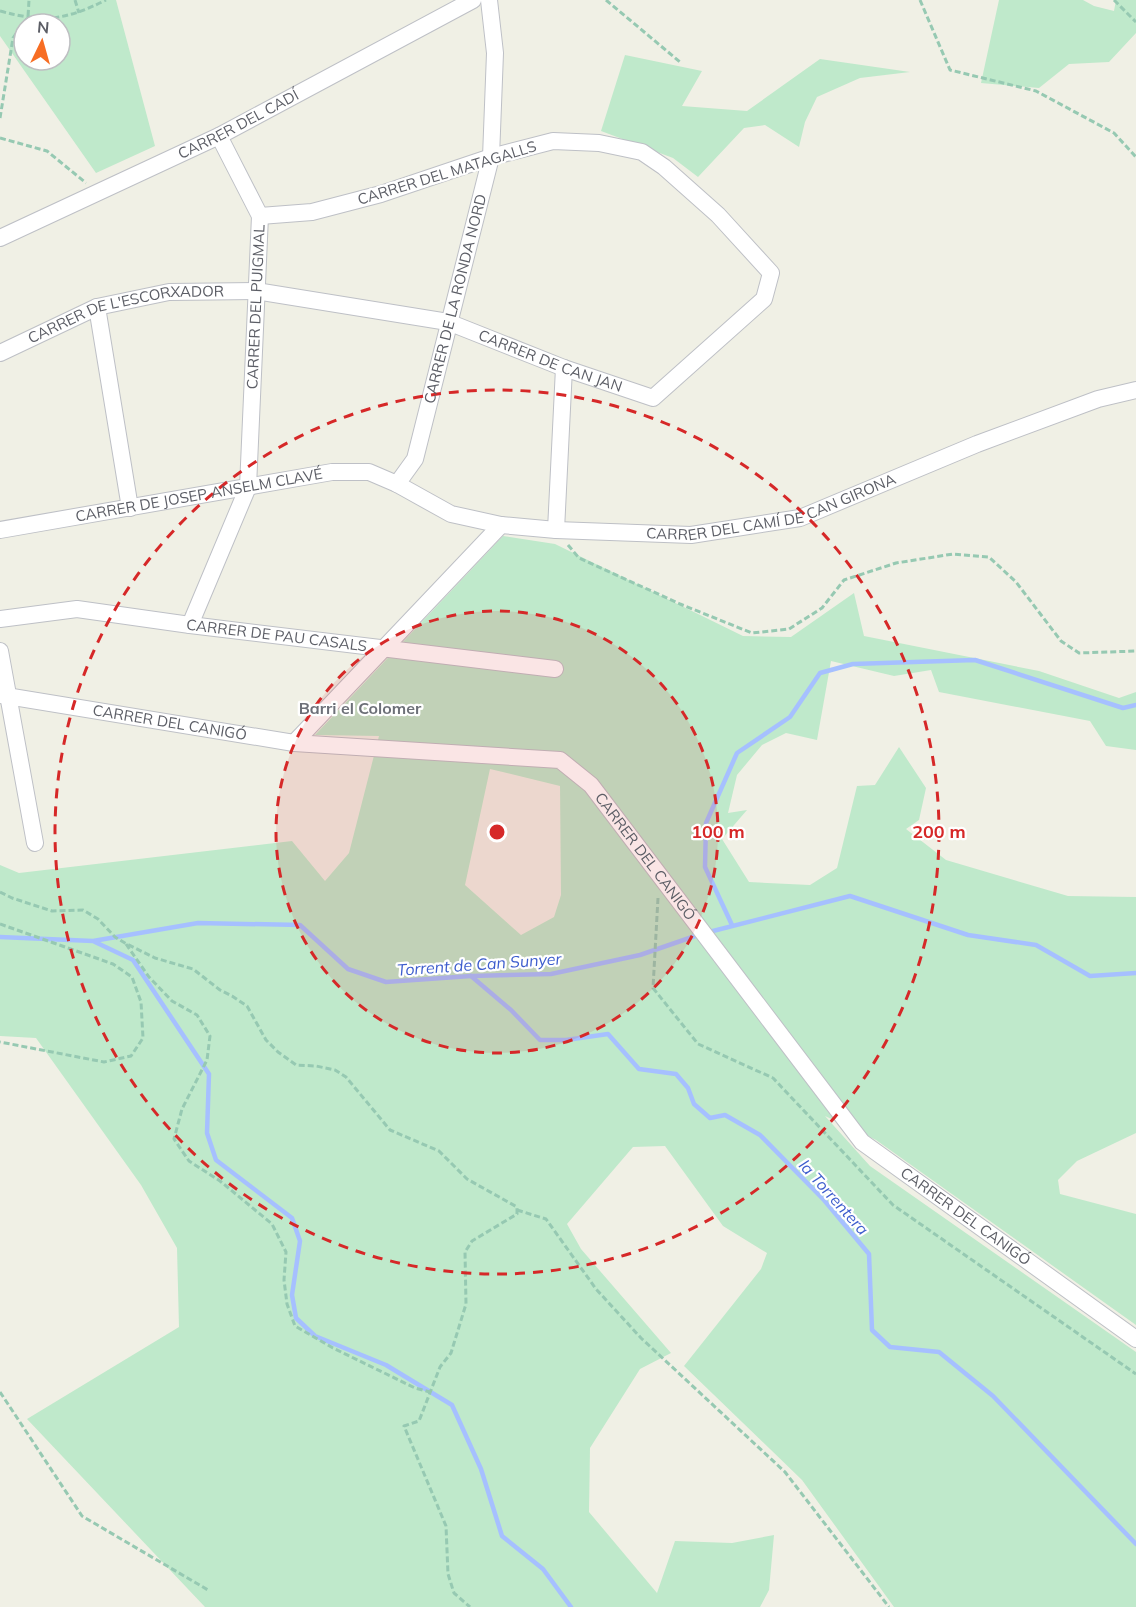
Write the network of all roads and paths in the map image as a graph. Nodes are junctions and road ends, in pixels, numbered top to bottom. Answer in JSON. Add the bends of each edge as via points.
{"nodes":[{"id":1,"x":75,"y":0,"type":"edge"},
{"id":2,"x":106,"y":0,"type":"edge"},
{"id":3,"x":472,"y":0,"type":"edge"},
{"id":4,"x":489,"y":0,"type":"edge"},
{"id":5,"x":606,"y":0,"type":"edge"},
{"id":6,"x":920,"y":0,"type":"edge"},
{"id":7,"x":1114,"y":0,"type":"edge"},
{"id":8,"x":79,"y":13,"type":"junction"},
{"id":9,"x":72,"y":14,"type":"edge"},
{"id":10,"x":1136,"y":22,"type":"edge"},
{"id":11,"x":12,"y":44,"type":"edge"},
{"id":12,"x":680,"y":62,"type":"dead end"},
{"id":13,"x":0,"y":118,"type":"edge"},
{"id":14,"x":219,"y":136,"type":"junction"},
{"id":15,"x":0,"y":138,"type":"edge"},
{"id":16,"x":491,"y":157,"type":"junction"},
{"id":17,"x":1136,"y":157,"type":"edge"},
{"id":18,"x":97,"y":192,"type":"junction"},
{"id":19,"x":260,"y":216,"type":"junction"},
{"id":20,"x":0,"y":238,"type":"edge"},
{"id":21,"x":256,"y":291,"type":"junction"},
{"id":22,"x":97,"y":307,"type":"junction"},
{"id":23,"x":448,"y":322,"type":"junction"},
{"id":24,"x":0,"y":353,"type":"edge"},
{"id":25,"x":564,"y":368,"type":"junction"},
{"id":26,"x":1136,"y":390,"type":"edge"},
{"id":27,"x":653,"y":398,"type":"joint"},
{"id":28,"x":397,"y":484,"type":"junction"},
{"id":29,"x":249,"y":487,"type":"junction"},
{"id":30,"x":130,"y":508,"type":"junction"},
{"id":31,"x":501,"y":525,"type":"junction"},
{"id":32,"x":0,"y":530,"type":"edge"},
{"id":33,"x":556,"y":530,"type":"junction"},
{"id":34,"x":0,"y":619,"type":"edge"},
{"id":35,"x":190,"y":625,"type":"junction"},
{"id":36,"x":384,"y":648,"type":"junction"},
{"id":37,"x":0,"y":651,"type":"edge"},
{"id":38,"x":1136,"y":651,"type":"edge"},
{"id":39,"x":555,"y":669,"type":"dead end"},
{"id":40,"x":4,"y":696,"type":"edge"},
{"id":41,"x":294,"y":743,"type":"junction"},
{"id":42,"x":35,"y":843,"type":"dead end"},
{"id":43,"x":0,"y":892,"type":"edge"},
{"id":44,"x":0,"y":924,"type":"edge"},
{"id":45,"x":125,"y":943,"type":"junction"},
{"id":46,"x":0,"y":1042,"type":"edge"},
{"id":47,"x":517,"y":1210,"type":"junction"},
{"id":48,"x":1136,"y":1339,"type":"edge"},
{"id":49,"x":0,"y":1392,"type":"edge"},
{"id":50,"x":430,"y":1392,"type":"junction"},
{"id":51,"x":208,"y":1590,"type":"dead end"},
{"id":52,"x":470,"y":1607,"type":"edge"},
{"id":53,"x":889,"y":1607,"type":"edge"}],
"edges":[{"from":1,"to":8,"type":"path"},
{"from":2,"to":8,"type":"path"},
{"from":3,"to":14,"type":"street","name":"CARRER DEL CADÍ"},
{"from":4,"to":16,"type":"street","name":"CARRER DE LA RONDA NORD","via":[[495,53]]},
{"from":5,"to":12,"type":"path"},
{"from":6,"to":17,"type":"path","via":[[950,70],[1036,92],[1114,133]]},
{"from":7,"to":10,"type":"path"},
{"from":8,"to":9,"type":"path"},
{"from":11,"to":13,"type":"path"},
{"from":14,"to":18,"type":"street","name":"CARRER DEL CADÍ"},
{"from":14,"to":19,"type":"street","name":"CARRER DEL PUIGMAL"},
{"from":15,"to":18,"type":"path","via":[[47,151]]},
{"from":16,"to":19,"type":"street","name":"CARRER DEL MATAGALLS","via":[[381,194],[312,212]]},
{"from":16,"to":23,"type":"street","name":"CARRER DE LA RONDA NORD"},
{"from":16,"to":27,"type":"street","name":"CARRER DEL MATAGALLS","via":[[553,141],[599,143],[642,152],[718,215],[771,273],[764,299]]},
{"from":18,"to":20,"type":"street","name":"CARRER DEL CADÍ"},
{"from":19,"to":21,"type":"street","name":"CARRER DEL PUIGMAL"},
{"from":21,"to":22,"type":"street","name":"CARRER DE L'ESCORXADOR","via":[[169,292]]},
{"from":21,"to":23,"type":"street","name":"CARRER DE L'ESCORXADOR"},
{"from":21,"to":29,"type":"street","name":"CARRER DEL PUIGMAL"},
{"from":22,"to":24,"type":"street","name":"CARRER DE L'ESCORXADOR"},
{"from":22,"to":30,"type":"street"},
{"from":23,"to":25,"type":"street","name":"CARRER DE CAN JAN"},
{"from":23,"to":28,"type":"street","name":"CARRER DE LA RONDA NORD","via":[[416,459]]},
{"from":25,"to":27,"type":"street","name":"CARRER DE CAN JAN"},
{"from":25,"to":33,"type":"street"},
{"from":26,"to":33,"type":"street","name":"CARRER DEL CAMÍ DE CAN GIRONA","via":[[1098,399],[999,436],[800,518],[691,535]]},
{"from":28,"to":29,"type":"street","name":"CARRER DE JOSEP ANSELM CLAVÉ","via":[[369,472],[332,472]]},
{"from":28,"to":31,"type":"street","name":"CARRER DEL CAMÍ DE CAN GIRONA","via":[[451,514]]},
{"from":29,"to":30,"type":"street","name":"CARRER DE JOSEP ANSELM CLAVÉ"},
{"from":29,"to":35,"type":"street"},
{"from":30,"to":32,"type":"street","name":"CARRER DE JOSEP ANSELM CLAVÉ"},
{"from":31,"to":33,"type":"street","name":"CARRER DEL CAMÍ DE CAN GIRONA"},
{"from":31,"to":36,"type":"street"},
{"from":33,"to":38,"type":"path","via":[[579,558],[752,633],[789,629],[822,608],[844,580],[896,563],[952,554],[989,557],[1016,582],[1061,641],[1080,653]]},
{"from":34,"to":35,"type":"street","name":"CARRER DE PAU CASALS","via":[[77,609]]},
{"from":35,"to":36,"type":"street","name":"CARRER DE PAU CASALS"},
{"from":36,"to":39,"type":"street","name":"CARRER DE PAU CASALS"},
{"from":36,"to":41,"type":"street"},
{"from":37,"to":40,"type":"street"},
{"from":40,"to":41,"type":"street","name":"CARRER DEL CANIGÓ"},
{"from":40,"to":42,"type":"street"},
{"from":41,"to":48,"type":"street","name":"CARRER DEL CANIGÓ","via":[[560,760],[591,785],[862,1142]]},
{"from":43,"to":45,"type":"path","via":[[52,911],[83,910]]},
{"from":44,"to":46,"type":"path","via":[[113,964],[132,977],[141,1002],[143,1038],[130,1056],[104,1062]]},
{"from":45,"to":47,"type":"path","via":[[155,958],[193,969],[247,1006],[266,1040],[278,1052],[296,1065],[334,1070],[346,1077],[390,1130],[439,1151],[467,1179]]},
{"from":45,"to":50,"type":"path","via":[[149,977],[172,1001],[197,1015],[210,1036],[207,1060],[182,1109],[174,1139],[189,1161],[272,1224],[286,1252],[284,1280],[295,1326],[333,1348]]},
{"from":47,"to":50,"type":"path","via":[[517,1214],[472,1241],[465,1252],[466,1304],[451,1353],[440,1367]]},
{"from":47,"to":53,"type":"path","via":[[546,1219],[603,1298],[785,1472]]},
{"from":49,"to":51,"type":"path","via":[[82,1516]]},
{"from":50,"to":52,"type":"path","via":[[419,1421],[404,1426],[446,1526],[448,1574],[454,1593]]}]}
